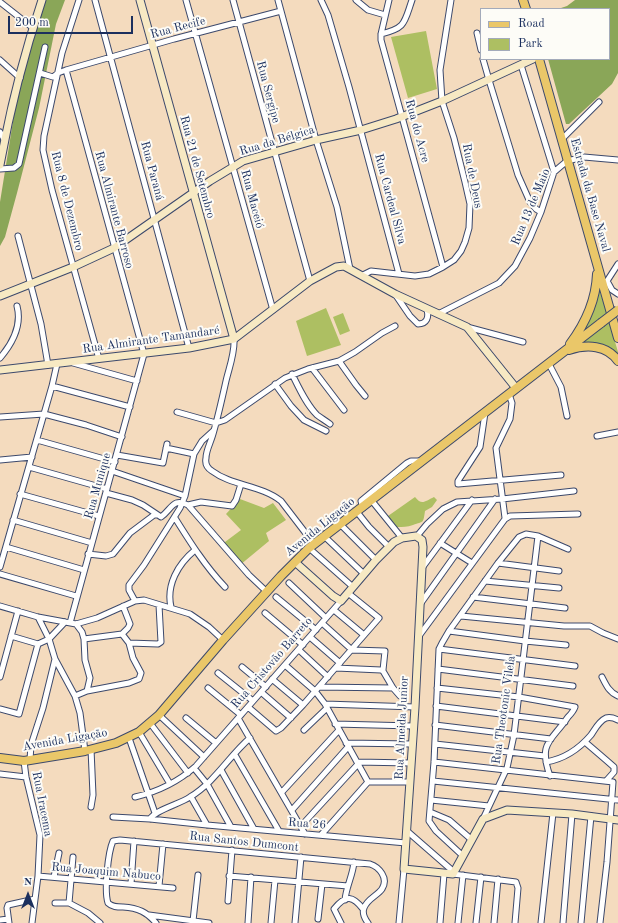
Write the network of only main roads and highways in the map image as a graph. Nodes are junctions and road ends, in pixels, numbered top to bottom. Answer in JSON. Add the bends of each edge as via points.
{"nodes":[{"id":1,"x":42,"y":0,"type":"edge"},
{"id":2,"x":140,"y":0,"type":"edge"},
{"id":3,"x":531,"y":60,"type":"edge"},
{"id":4,"x":539,"y":60,"type":"edge"},
{"id":5,"x":0,"y":165,"type":"edge"},
{"id":6,"x":193,"y":193,"type":"junction"},
{"id":7,"x":602,"y":285,"type":"junction"},
{"id":8,"x":0,"y":296,"type":"edge"},
{"id":9,"x":618,"y":310,"type":"edge"},
{"id":10,"x":618,"y":338,"type":"edge"},
{"id":11,"x":234,"y":339,"type":"junction"},
{"id":12,"x":565,"y":351,"type":"junction"},
{"id":13,"x":618,"y":361,"type":"edge"},
{"id":14,"x":0,"y":370,"type":"edge"},
{"id":15,"x":512,"y":391,"type":"junction"},
{"id":16,"x":417,"y":536,"type":"joint"},
{"id":17,"x":295,"y":562,"type":"junction"},
{"id":18,"x":0,"y":758,"type":"edge"},
{"id":19,"x":618,"y":820,"type":"edge"},
{"id":20,"x":444,"y":874,"type":"joint"}],
"edges":[{"from":1,"to":5,"type":"main road","via":[[4,140]]},
{"from":2,"to":6,"type":"main road","name":"Rua 21 de Setembro"},
{"from":3,"to":6,"type":"main road","name":"Rua da Bélgica","via":[[402,117],[244,161]]},
{"from":4,"to":7,"type":"main road","name":"Estrada da Base Naval"},
{"from":6,"to":8,"type":"main road","name":"Rua da Bélgica","via":[[114,248]]},
{"from":6,"to":11,"type":"main road","name":"Rua 21 de Setembro"},
{"from":7,"to":10,"type":"main road"},
{"from":7,"to":12,"type":"main road","via":[[582,325]]},
{"from":9,"to":12,"type":"main road","name":"Avenida Ligação","bridge":true},
{"from":11,"to":14,"type":"main road","name":"Rua Almirante Tamandaré","via":[[144,354]]},
{"from":11,"to":15,"type":"main road","name":"Rua Almirante Tamandaré","via":[[310,281],[336,267],[344,266],[427,310],[467,327]]},
{"from":12,"to":13,"type":"main road","via":[[582,346],[596,347],[609,351]]},
{"from":12,"to":15,"type":"main road","name":"Avenida Ligação"},
{"from":15,"to":17,"type":"main road","name":"Avenida Ligação","via":[[324,536]]},
{"from":16,"to":17,"type":"main road","name":"Rua Cristovão Barreto","via":[[402,538],[389,547],[341,601]]},
{"from":16,"to":20,"type":"main road","name":"Rua Almeida Junior","via":[[422,542],[422,569],[404,870]]},
{"from":17,"to":18,"type":"main road","name":"Avenida Ligação","via":[[159,715],[139,732],[116,743],[88,750],[27,760]]},
{"from":19,"to":20,"type":"main road","name":"Rua Theotonic Vilela","via":[[511,809],[483,819],[453,873]]}]}
